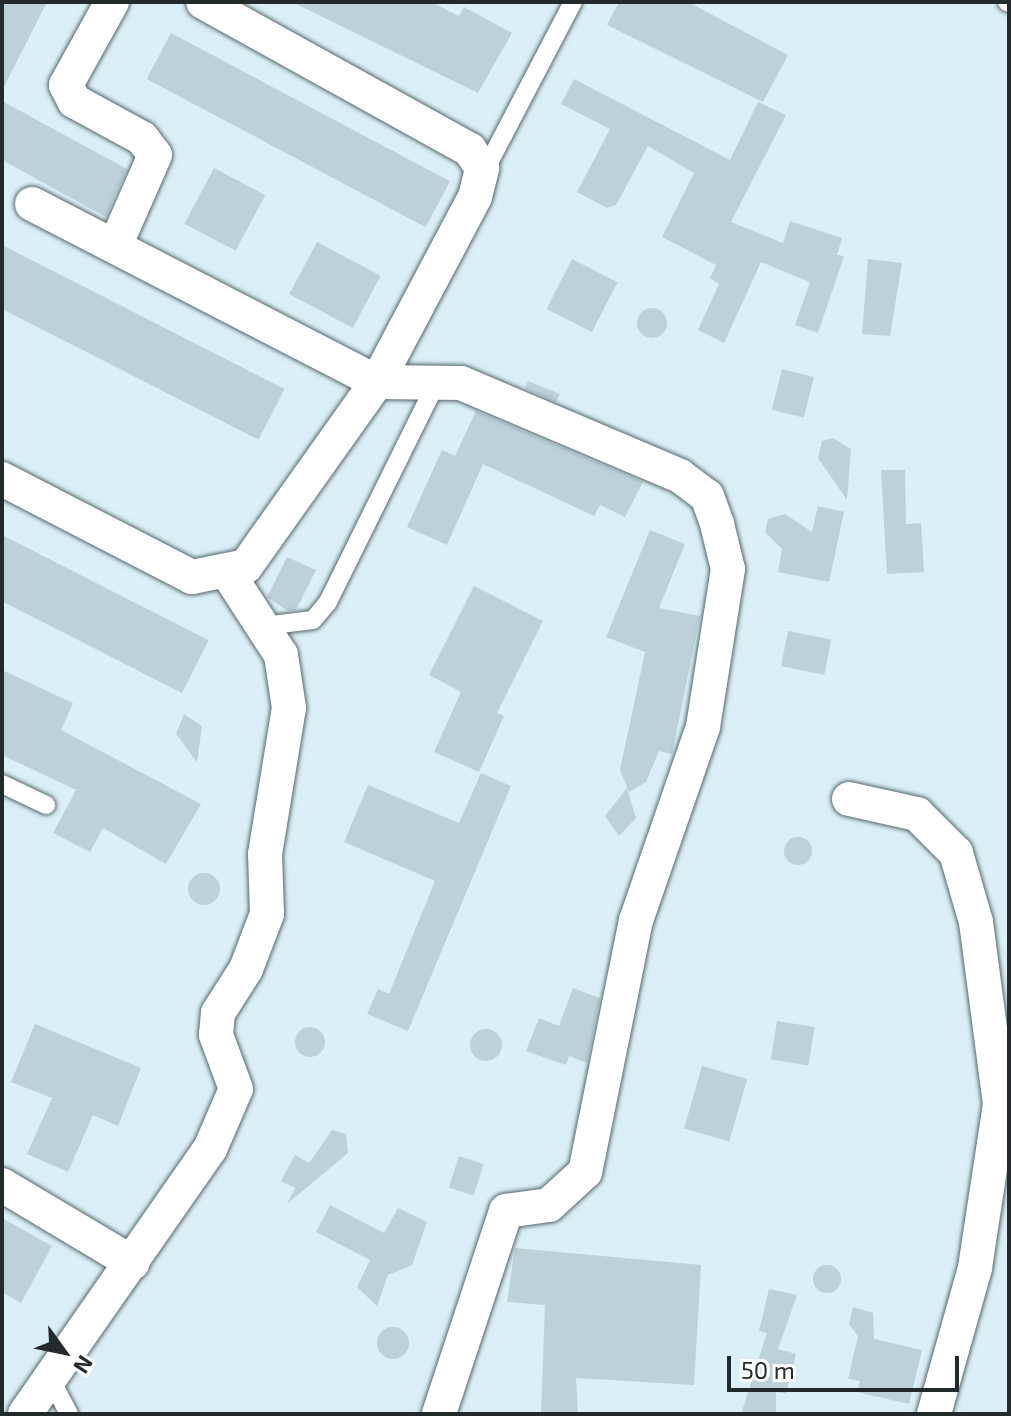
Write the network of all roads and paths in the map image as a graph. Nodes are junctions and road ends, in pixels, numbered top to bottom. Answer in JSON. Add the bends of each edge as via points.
{"nodes":[{"id":1,"x":112,"y":2,"type":"edge"},
{"id":2,"x":203,"y":2,"type":"edge"},
{"id":3,"x":573,"y":2,"type":"edge"},
{"id":4,"x":482,"y":176,"type":"junction"},
{"id":5,"x":32,"y":204,"type":"dead end"},
{"id":6,"x":115,"y":246,"type":"junction"},
{"id":7,"x":377,"y":382,"type":"junction"},
{"id":8,"x":436,"y":383,"type":"junction"},
{"id":9,"x":2,"y":479,"type":"edge"},
{"id":10,"x":229,"y":575,"type":"junction"},
{"id":11,"x":264,"y":626,"type":"junction"},
{"id":12,"x":2,"y":784,"type":"edge"},
{"id":13,"x":849,"y":799,"type":"dead end"},
{"id":14,"x":46,"y":805,"type":"dead end"},
{"id":15,"x":2,"y":1185,"type":"edge"},
{"id":16,"x":133,"y":1263,"type":"junction"},
{"id":17,"x":49,"y":1376,"type":"junction"},
{"id":18,"x":25,"y":1414,"type":"edge"},
{"id":19,"x":69,"y":1414,"type":"edge"},
{"id":20,"x":439,"y":1414,"type":"edge"},
{"id":21,"x":934,"y":1414,"type":"edge"}],
"edges":[{"from":1,"to":6,"type":"street","via":[[66,85],[74,101],[142,138],[155,155]]},
{"from":2,"to":4,"type":"street","via":[[462,144]]},
{"from":3,"to":4,"type":"lane"},
{"from":4,"to":7,"type":"street"},
{"from":5,"to":6,"type":"street"},
{"from":6,"to":7,"type":"street"},
{"from":7,"to":8,"type":"street"},
{"from":7,"to":10,"type":"street","via":[[260,553]]},
{"from":8,"to":11,"type":"lane","via":[[328,602],[313,620]]},
{"from":8,"to":20,"type":"street","via":[[461,383],[680,476],[707,496],[728,569],[703,727],[636,920],[585,1172],[549,1205],[506,1211]]},
{"from":9,"to":10,"type":"street","via":[[174,571]]},
{"from":10,"to":11,"type":"street"},
{"from":11,"to":16,"type":"street","via":[[285,666],[289,708],[265,854],[267,914],[246,969],[218,1013],[216,1035],[236,1089],[229,1118]]},
{"from":12,"to":14,"type":"lane"},
{"from":13,"to":21,"type":"street","via":[[917,814],[956,853],[976,922],[1000,1104],[975,1268]]},
{"from":15,"to":16,"type":"street"},
{"from":16,"to":17,"type":"street"},
{"from":17,"to":18,"type":"street"},
{"from":17,"to":19,"type":"lane"}]}
